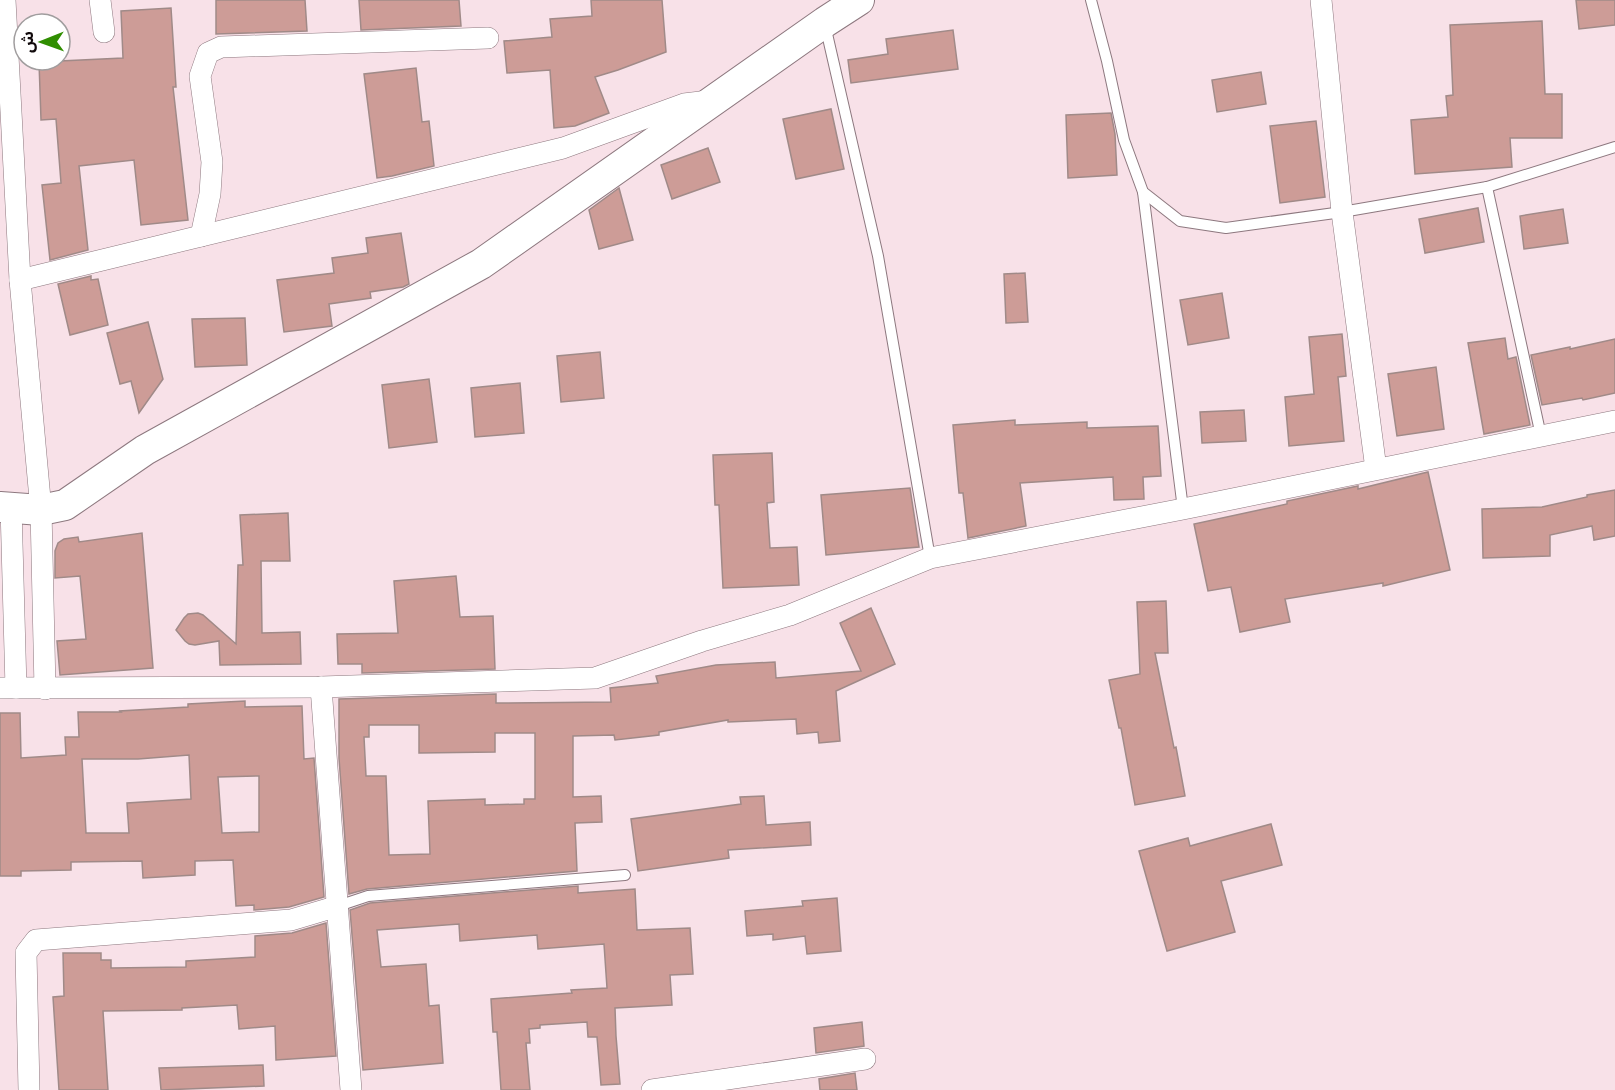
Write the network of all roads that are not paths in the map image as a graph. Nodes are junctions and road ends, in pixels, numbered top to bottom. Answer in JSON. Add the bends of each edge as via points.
{"nodes":[{"id":1,"x":5,"y":0,"type":"edge"},
{"id":2,"x":100,"y":0,"type":"edge"},
{"id":3,"x":859,"y":0,"type":"edge"},
{"id":4,"x":1091,"y":0,"type":"edge"},
{"id":5,"x":1321,"y":0,"type":"edge"},
{"id":6,"x":825,"y":22,"type":"junction"},
{"id":7,"x":104,"y":32,"type":"dead end"},
{"id":8,"x":488,"y":38,"type":"dead end"},
{"id":9,"x":714,"y":100,"type":"junction"},
{"id":10,"x":1615,"y":147,"type":"edge"},
{"id":11,"x":1487,"y":187,"type":"junction"},
{"id":12,"x":1143,"y":192,"type":"junction"},
{"id":13,"x":1342,"y":212,"type":"junction"},
{"id":14,"x":201,"y":236,"type":"junction"},
{"id":15,"x":20,"y":280,"type":"junction"},
{"id":16,"x":1615,"y":421,"type":"edge"},
{"id":17,"x":1541,"y":436,"type":"junction"},
{"id":18,"x":1376,"y":469,"type":"junction"},
{"id":19,"x":5,"y":507,"type":"edge"},
{"id":20,"x":1184,"y":509,"type":"junction"},
{"id":21,"x":41,"y":510,"type":"junction"},
{"id":22,"x":930,"y":558,"type":"junction"},
{"id":23,"x":321,"y":687,"type":"junction"},
{"id":24,"x":8,"y":688,"type":"edge"},
{"id":25,"x":45,"y":689,"type":"junction"},
{"id":26,"x":625,"y":875,"type":"dead end"},
{"id":27,"x":338,"y":906,"type":"junction"},
{"id":28,"x":866,"y":1059,"type":"dead end"},
{"id":29,"x":28,"y":1090,"type":"edge"},
{"id":30,"x":351,"y":1090,"type":"edge"},
{"id":31,"x":652,"y":1090,"type":"edge"}],
"edges":[{"from":1,"to":15,"type":"street"},
{"from":2,"to":7,"type":"street"},
{"from":3,"to":6,"type":"street"},
{"from":4,"to":12,"type":"lane","via":[[1124,140]]},
{"from":5,"to":13,"type":"street"},
{"from":6,"to":9,"type":"street"},
{"from":6,"to":22,"type":"lane","via":[[878,256]]},
{"from":8,"to":14,"type":"street","via":[[221,47],[208,53],[200,76],[212,162]]},
{"from":9,"to":14,"type":"street","via":[[684,104],[563,148]]},
{"from":9,"to":21,"type":"street","via":[[481,264],[145,450],[66,505]]},
{"from":10,"to":11,"type":"lane"},
{"from":11,"to":13,"type":"lane"},
{"from":11,"to":17,"type":"lane"},
{"from":12,"to":13,"type":"lane","via":[[1180,221],[1226,228]]},
{"from":12,"to":20,"type":"lane"},
{"from":13,"to":18,"type":"street"},
{"from":14,"to":15,"type":"street"},
{"from":15,"to":21,"type":"street"},
{"from":16,"to":17,"type":"street"},
{"from":17,"to":18,"type":"street"},
{"from":18,"to":20,"type":"street"},
{"from":19,"to":21,"type":"street"},
{"from":19,"to":24,"type":"street"},
{"from":20,"to":22,"type":"street"},
{"from":21,"to":25,"type":"street"},
{"from":22,"to":23,"type":"street","via":[[790,615],[595,678]]},
{"from":23,"to":25,"type":"street"},
{"from":23,"to":27,"type":"street"},
{"from":24,"to":25,"type":"street"},
{"from":26,"to":27,"type":"lane","via":[[368,896]]},
{"from":27,"to":29,"type":"street","via":[[291,920],[36,940],[26,953]]},
{"from":27,"to":30,"type":"street"},
{"from":28,"to":31,"type":"street"}]}
